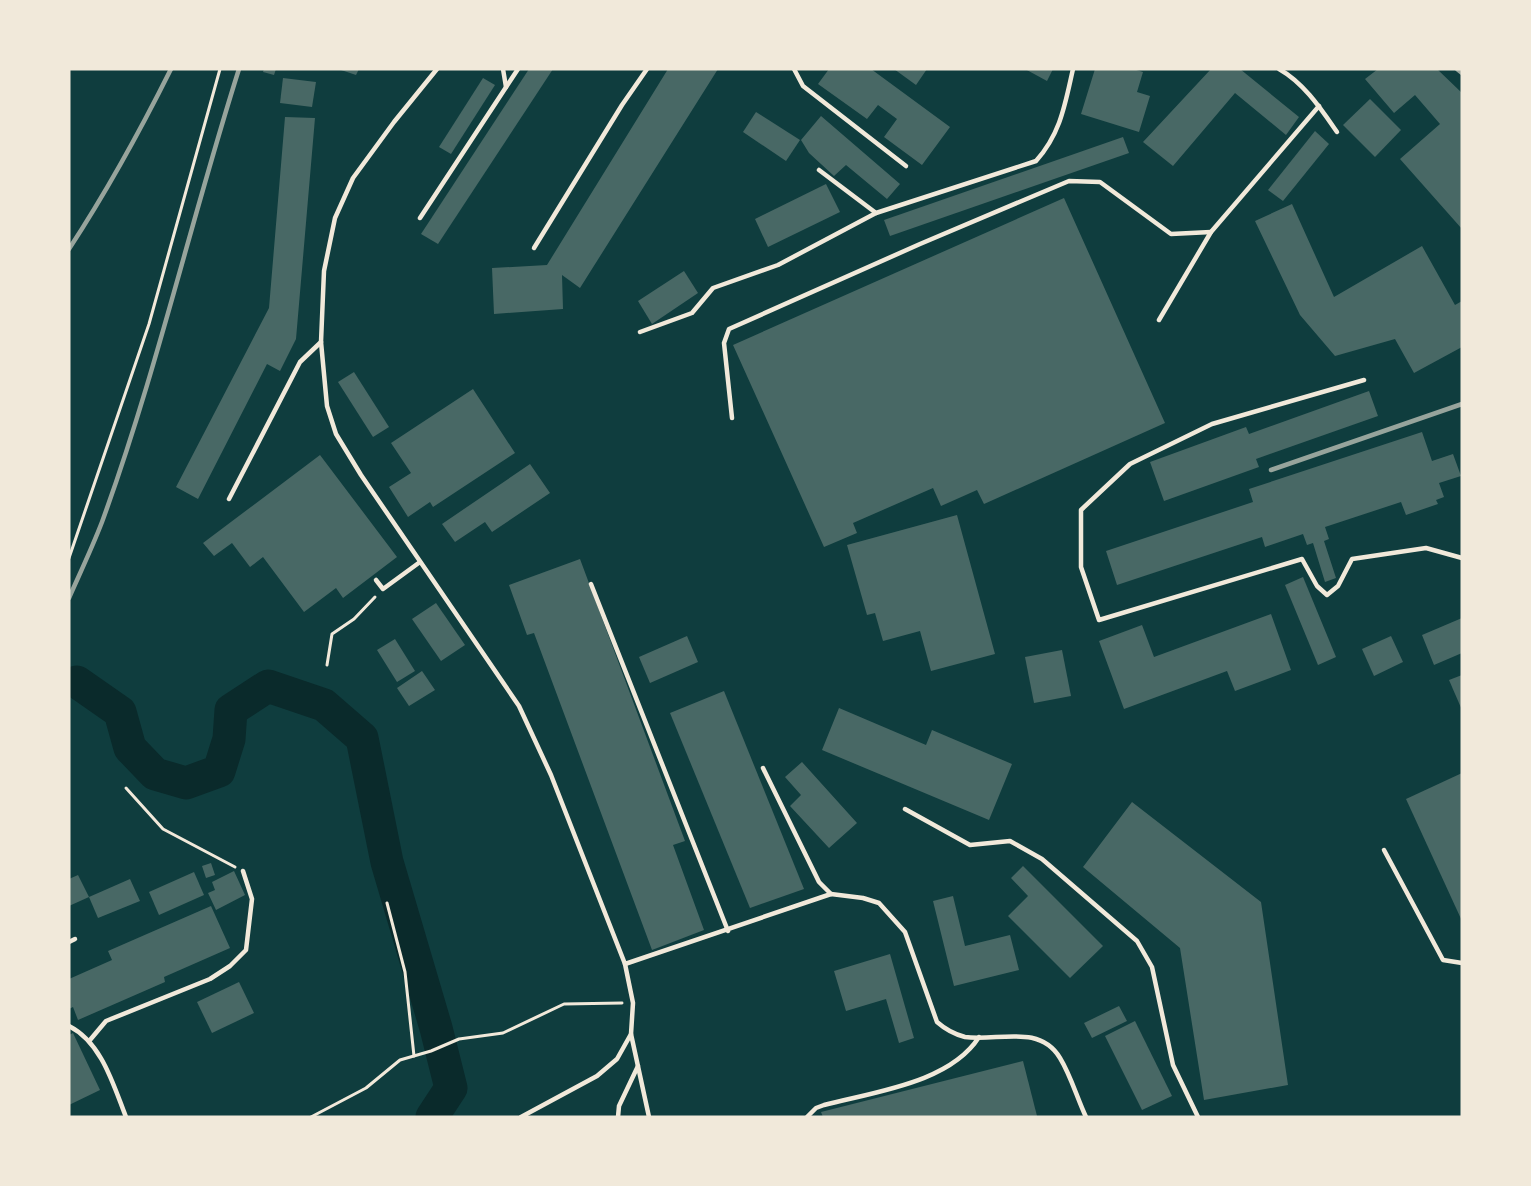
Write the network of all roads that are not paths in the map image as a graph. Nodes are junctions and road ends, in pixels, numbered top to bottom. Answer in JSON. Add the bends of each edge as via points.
{"nodes":[{"id":1,"x":437,"y":69,"type":"edge"},
{"id":2,"x":502,"y":69,"type":"edge"},
{"id":3,"x":518,"y":69,"type":"edge"},
{"id":4,"x":647,"y":69,"type":"edge"},
{"id":5,"x":794,"y":69,"type":"edge"},
{"id":6,"x":1073,"y":69,"type":"edge"},
{"id":7,"x":1279,"y":69,"type":"edge"},
{"id":8,"x":506,"y":87,"type":"junction"},
{"id":9,"x":1319,"y":106,"type":"junction"},
{"id":10,"x":1337,"y":132,"type":"dead end"},
{"id":11,"x":906,"y":166,"type":"dead end"},
{"id":12,"x":819,"y":170,"type":"dead end"},
{"id":13,"x":876,"y":213,"type":"junction"},
{"id":14,"x":420,"y":218,"type":"dead end"},
{"id":15,"x":1211,"y":232,"type":"junction"},
{"id":16,"x":534,"y":248,"type":"dead end"},
{"id":17,"x":1159,"y":320,"type":"dead end"},
{"id":18,"x":640,"y":332,"type":"dead end"},
{"id":19,"x":321,"y":342,"type":"junction"},
{"id":20,"x":1364,"y":380,"type":"dead end"},
{"id":21,"x":732,"y":418,"type":"dead end"},
{"id":22,"x":229,"y":499,"type":"dead end"},
{"id":23,"x":1462,"y":558,"type":"edge"},
{"id":24,"x":420,"y":562,"type":"junction"},
{"id":25,"x":376,"y":579,"type":"dead end"},
{"id":26,"x":591,"y":584,"type":"dead end"},
{"id":27,"x":763,"y":768,"type":"dead end"},
{"id":28,"x":905,"y":809,"type":"dead end"},
{"id":29,"x":1384,"y":850,"type":"dead end"},
{"id":30,"x":243,"y":871,"type":"road end"},
{"id":31,"x":831,"y":894,"type":"junction"},
{"id":32,"x":728,"y":931,"type":"junction"},
{"id":33,"x":75,"y":939,"type":"dead end"},
{"id":34,"x":69,"y":942,"type":"edge"},
{"id":35,"x":1462,"y":963,"type":"edge"},
{"id":36,"x":625,"y":964,"type":"junction"},
{"id":37,"x":69,"y":1026,"type":"edge"},
{"id":38,"x":631,"y":1034,"type":"junction"},
{"id":39,"x":979,"y":1037,"type":"junction"},
{"id":40,"x":90,"y":1040,"type":"junction"},
{"id":41,"x":638,"y":1066,"type":"junction"},
{"id":42,"x":126,"y":1117,"type":"edge"},
{"id":43,"x":521,"y":1117,"type":"edge"},
{"id":44,"x":618,"y":1117,"type":"edge"},
{"id":45,"x":649,"y":1117,"type":"edge"},
{"id":46,"x":807,"y":1117,"type":"edge"},
{"id":47,"x":1086,"y":1117,"type":"edge"},
{"id":48,"x":1198,"y":1117,"type":"edge"}],
"edges":[{"from":1,"to":19,"type":"lane","via":[[353,178],[335,218],[324,271]]},
{"from":2,"to":8,"type":"lane"},
{"from":3,"to":8,"type":"lane"},
{"from":4,"to":16,"type":"lane"},
{"from":5,"to":11,"type":"lane","via":[[803,86]]},
{"from":6,"to":13,"type":"lane","via":[[1059,127],[1036,161]]},
{"from":7,"to":9,"type":"lane"},
{"from":8,"to":14,"type":"lane"},
{"from":9,"to":10,"type":"lane"},
{"from":9,"to":15,"type":"lane"},
{"from":12,"to":13,"type":"lane"},
{"from":13,"to":18,"type":"lane","via":[[778,265],[713,288],[692,313]]},
{"from":15,"to":17,"type":"lane"},
{"from":15,"to":21,"type":"lane","via":[[1171,234],[1100,182],[1069,181],[729,329],[724,343]]},
{"from":19,"to":22,"type":"lane","via":[[300,362]]},
{"from":19,"to":24,"type":"lane","via":[[327,406],[336,434]]},
{"from":20,"to":23,"type":"lane","via":[[1212,424],[1130,464],[1081,510],[1081,567],[1099,620],[1302,559],[1317,586],[1327,595],[1338,586],[1352,559],[1426,548]]},
{"from":24,"to":25,"type":"lane","via":[[383,589]]},
{"from":24,"to":36,"type":"lane","via":[[519,706],[551,775]]},
{"from":26,"to":32,"type":"lane"},
{"from":27,"to":31,"type":"lane","via":[[819,882]]},
{"from":28,"to":48,"type":"lane","via":[[970,845],[1010,841],[1042,859],[1137,941],[1152,967],[1173,1065]]},
{"from":29,"to":35,"type":"lane","via":[[1443,960]]},
{"from":30,"to":40,"type":"lane","via":[[252,899],[246,950],[210,980],[106,1021]]},
{"from":31,"to":32,"type":"lane"},
{"from":31,"to":39,"type":"lane","via":[[879,903],[905,932],[937,1022],[948,1031]]},
{"from":32,"to":36,"type":"lane"},
{"from":33,"to":34,"type":"lane"},
{"from":36,"to":38,"type":"lane","via":[[633,1003]]},
{"from":37,"to":40,"type":"lane"},
{"from":38,"to":41,"type":"lane"},
{"from":38,"to":43,"type":"lane","via":[[617,1059],[597,1076]]},
{"from":39,"to":46,"type":"lane","via":[[971,1049],[923,1078],[824,1105]]},
{"from":39,"to":47,"type":"lane","via":[[1021,1035],[1042,1041],[1059,1056]]},
{"from":40,"to":42,"type":"lane"},
{"from":41,"to":44,"type":"lane","via":[[619,1106]]},
{"from":41,"to":45,"type":"lane"}]}
